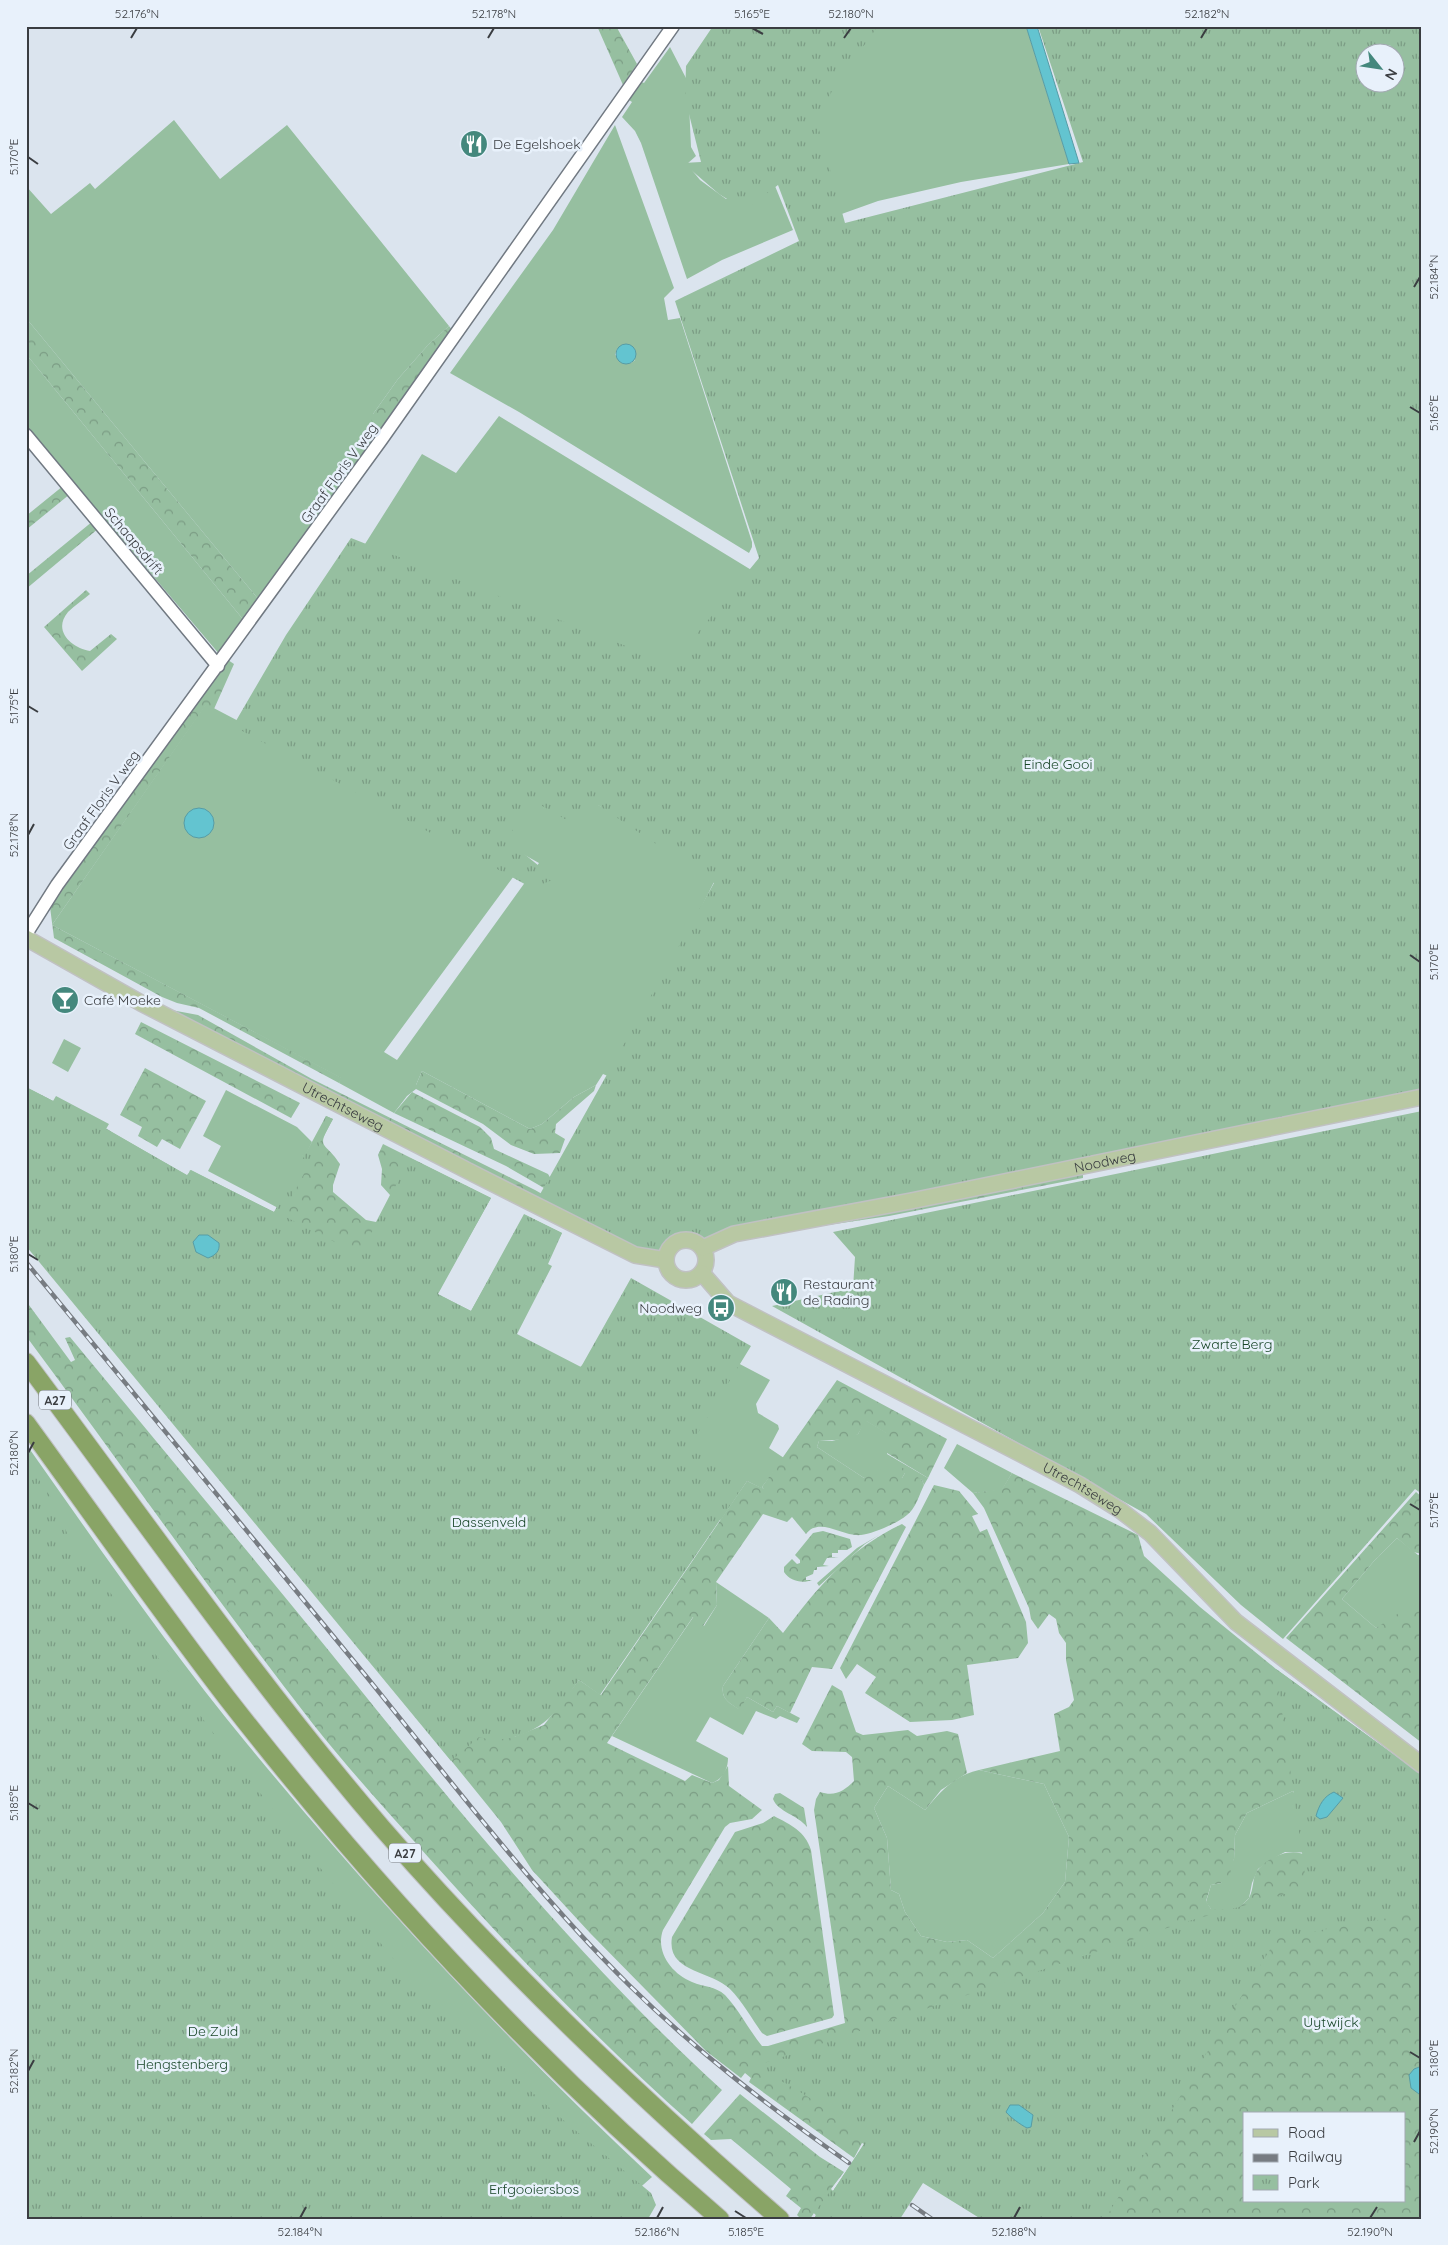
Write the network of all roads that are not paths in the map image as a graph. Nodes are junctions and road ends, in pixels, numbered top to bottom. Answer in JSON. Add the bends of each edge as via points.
{"nodes":[{"id":1,"x":672,"y":26,"type":"edge"},
{"id":2,"x":26,"y":435,"type":"edge"},
{"id":3,"x":218,"y":666,"type":"junction"},
{"id":4,"x":26,"y":934,"type":"edge"},
{"id":5,"x":26,"y":938,"type":"edge"},
{"id":6,"x":1422,"y":1097,"type":"edge"},
{"id":7,"x":703,"y":1248,"type":"junction"},
{"id":8,"x":666,"y":1260,"type":"junction"},
{"id":9,"x":702,"y":1273,"type":"junction"},
{"id":10,"x":26,"y":1362,"type":"edge"},
{"id":11,"x":26,"y":1423,"type":"edge"},
{"id":12,"x":1422,"y":1765,"type":"edge"},
{"id":13,"x":720,"y":2219,"type":"edge"},
{"id":14,"x":780,"y":2219,"type":"edge"}],
"edges":[{"from":1,"to":3,"type":"street","name":"Graaf Floris V weg","via":[[458,333]]},
{"from":2,"to":3,"type":"street","name":"Schaapsdrift"},
{"from":3,"to":4,"type":"street","name":"Graaf Floris V weg","via":[[57,885]]},
{"from":5,"to":8,"type":"main road","name":"Utrechtseweg","via":[[141,1003],[635,1255]]},
{"from":6,"to":7,"type":"main road","name":"Noodweg","via":[[734,1234]]},
{"from":7,"to":8,"type":"main road","via":[[693,1240],[680,1240],[670,1248]]},
{"from":7,"to":9,"type":"main road","via":[[707,1261]]},
{"from":8,"to":9,"type":"main road","via":[[672,1275],[679,1279],[687,1280]]},
{"from":9,"to":12,"type":"main road","name":"Utrechtseweg","via":[[728,1303],[1080,1485],[1120,1510],[1150,1533],[1236,1622]]},
{"from":10,"to":14,"type":"highway","number":"A27","via":[[258,1674],[382,1827],[543,2002],[706,2155]]},
{"from":11,"to":13,"type":"highway","number":"A27","via":[[226,1696],[357,1856],[453,1963],[555,2068]]}]}
